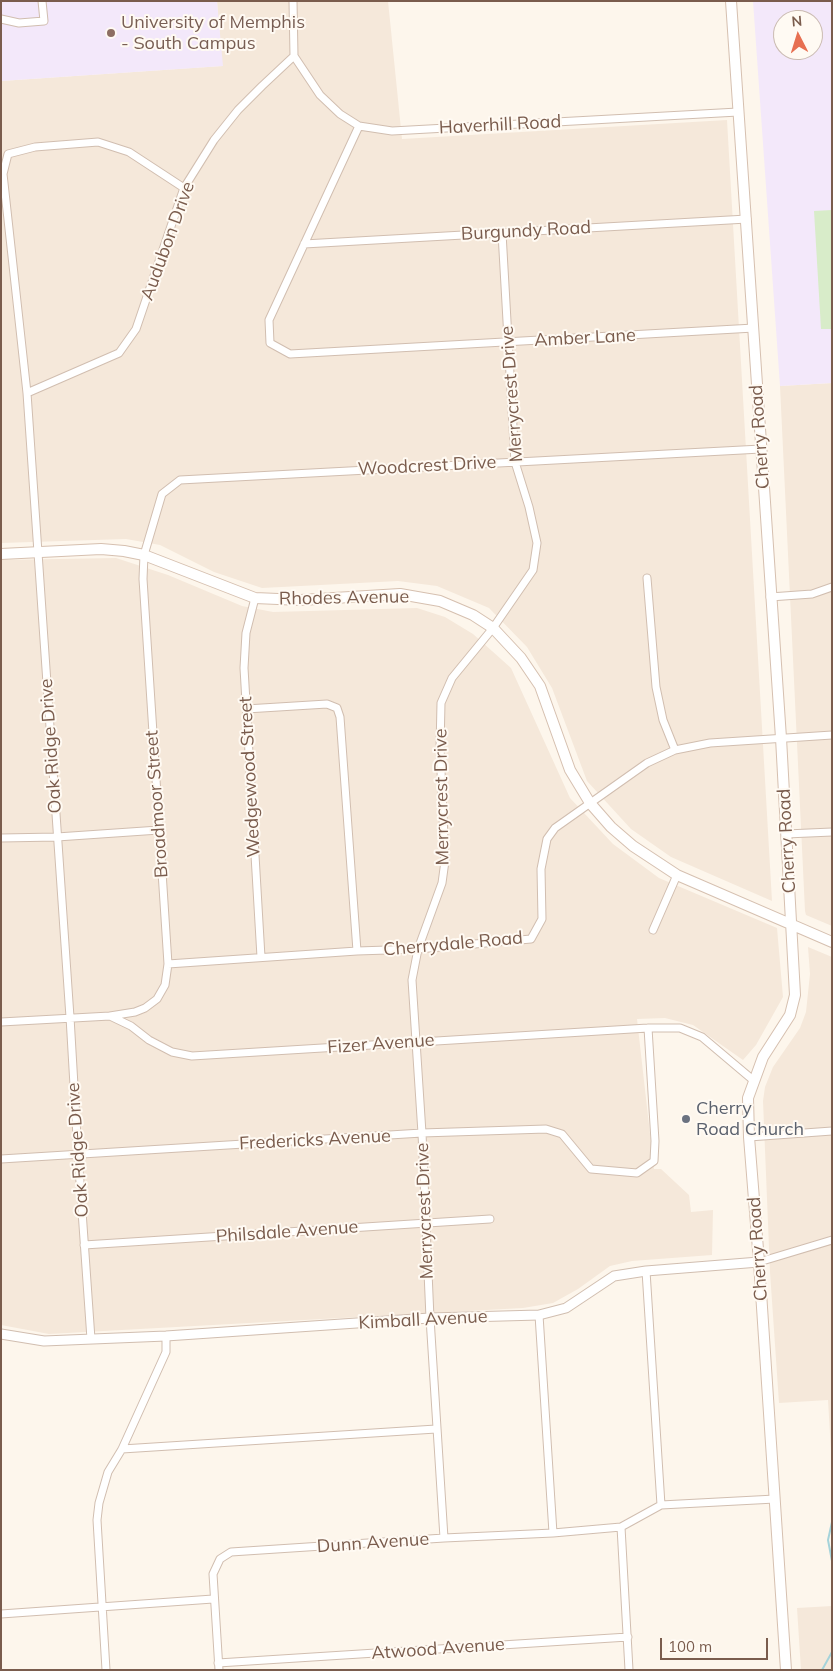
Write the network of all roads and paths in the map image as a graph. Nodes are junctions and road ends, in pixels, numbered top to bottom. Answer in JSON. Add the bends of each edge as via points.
{"nodes":[{"id":1,"x":42,"y":1,"type":"edge"},
{"id":2,"x":293,"y":1,"type":"edge"},
{"id":3,"x":731,"y":1,"type":"edge"},
{"id":4,"x":1,"y":19,"type":"edge"},
{"id":5,"x":294,"y":56,"type":"junction"},
{"id":6,"x":738,"y":112,"type":"junction"},
{"id":7,"x":359,"y":126,"type":"junction"},
{"id":8,"x":184,"y":188,"type":"junction"},
{"id":9,"x":747,"y":219,"type":"junction"},
{"id":10,"x":502,"y":233,"type":"junction"},
{"id":11,"x":304,"y":244,"type":"junction"},
{"id":12,"x":754,"y":328,"type":"junction"},
{"id":13,"x":508,"y":342,"type":"junction"},
{"id":14,"x":27,"y":393,"type":"junction"},
{"id":15,"x":761,"y":449,"type":"junction"},
{"id":16,"x":515,"y":462,"type":"junction"},
{"id":17,"x":38,"y":552,"type":"junction"},
{"id":18,"x":1,"y":554,"type":"edge"},
{"id":19,"x":144,"y":555,"type":"junction"},
{"id":20,"x":647,"y":578,"type":"dead end"},
{"id":21,"x":832,"y":586,"type":"edge"},
{"id":22,"x":770,"y":597,"type":"junction"},
{"id":23,"x":255,"y":598,"type":"junction"},
{"id":24,"x":492,"y":628,"type":"junction"},
{"id":25,"x":246,"y":709,"type":"junction"},
{"id":26,"x":832,"y":735,"type":"edge"},
{"id":27,"x":781,"y":738,"type":"junction"},
{"id":28,"x":675,"y":750,"type":"junction"},
{"id":29,"x":590,"y":803,"type":"junction"},
{"id":30,"x":159,"y":830,"type":"junction"},
{"id":31,"x":832,"y":832,"type":"edge"},
{"id":32,"x":786,"y":834,"type":"junction"},
{"id":33,"x":57,"y":837,"type":"junction"},
{"id":34,"x":1,"y":838,"type":"edge"},
{"id":35,"x":676,"y":875,"type":"junction"},
{"id":36,"x":791,"y":924,"type":"junction"},
{"id":37,"x":653,"y":930,"type":"dead end"},
{"id":38,"x":832,"y":942,"type":"edge"},
{"id":39,"x":418,"y":948,"type":"junction"},
{"id":40,"x":357,"y":951,"type":"junction"},
{"id":41,"x":261,"y":957,"type":"junction"},
{"id":42,"x":168,"y":964,"type":"junction"},
{"id":43,"x":110,"y":1016,"type":"junction"},
{"id":44,"x":70,"y":1017,"type":"junction"},
{"id":45,"x":1,"y":1022,"type":"edge"},
{"id":46,"x":648,"y":1028,"type":"junction"},
{"id":47,"x":416,"y":1042,"type":"junction"},
{"id":48,"x":753,"y":1080,"type":"junction"},
{"id":49,"x":832,"y":1132,"type":"edge"},
{"id":50,"x":422,"y":1133,"type":"junction"},
{"id":51,"x":749,"y":1137,"type":"junction"},
{"id":52,"x":78,"y":1154,"type":"junction"},
{"id":53,"x":1,"y":1160,"type":"edge"},
{"id":54,"x":490,"y":1219,"type":"dead end"},
{"id":55,"x":426,"y":1223,"type":"junction"},
{"id":56,"x":832,"y":1240,"type":"edge"},
{"id":57,"x":84,"y":1246,"type":"junction"},
{"id":58,"x":759,"y":1262,"type":"junction"},
{"id":59,"x":646,"y":1271,"type":"junction"},
{"id":60,"x":539,"y":1315,"type":"junction"},
{"id":61,"x":430,"y":1318,"type":"junction"},
{"id":62,"x":1,"y":1334,"type":"edge"},
{"id":63,"x":166,"y":1336,"type":"junction"},
{"id":64,"x":91,"y":1339,"type":"junction"},
{"id":65,"x":436,"y":1429,"type":"junction"},
{"id":66,"x":122,"y":1449,"type":"junction"},
{"id":67,"x":775,"y":1499,"type":"junction"},
{"id":68,"x":661,"y":1505,"type":"junction"},
{"id":69,"x":621,"y":1527,"type":"junction"},
{"id":70,"x":553,"y":1533,"type":"junction"},
{"id":71,"x":444,"y":1538,"type":"junction"},
{"id":72,"x":213,"y":1599,"type":"junction"},
{"id":73,"x":103,"y":1608,"type":"junction"},
{"id":74,"x":1,"y":1614,"type":"edge"},
{"id":75,"x":628,"y":1638,"type":"junction"},
{"id":76,"x":219,"y":1666,"type":"edge"},
{"id":77,"x":106,"y":1670,"type":"edge"},
{"id":78,"x":629,"y":1670,"type":"edge"},
{"id":79,"x":786,"y":1670,"type":"edge"}],
"edges":[{"from":1,"to":4,"type":"street","via":[[44,21]]},
{"from":2,"to":5,"type":"street"},
{"from":3,"to":6,"type":"main road","name":"Cherry Road"},
{"from":5,"to":7,"type":"street","name":"Haverhill Road","via":[[320,96]]},
{"from":5,"to":8,"type":"street","name":"Audubon Drive","via":[[238,110],[214,140]]},
{"from":6,"to":7,"type":"street","name":"Haverhill Road","via":[[392,131]]},
{"from":6,"to":9,"type":"main road","name":"Cherry Road"},
{"from":7,"to":11,"type":"street"},
{"from":8,"to":14,"type":"street","name":"Audubon Drive","via":[[136,330],[119,352]]},
{"from":8,"to":14,"type":"street","name":"Oak Ridge Drive","via":[[129,152],[98,142],[35,147],[8,154],[3,174]]},
{"from":9,"to":10,"type":"street","name":"Burgundy Road"},
{"from":9,"to":12,"type":"main road","name":"Cherry Road"},
{"from":10,"to":11,"type":"street","name":"Burgundy Road"},
{"from":10,"to":13,"type":"street","name":"Merrycrest Drive"},
{"from":11,"to":13,"type":"street","name":"Amber Lane","via":[[269,320],[270,343],[290,354]]},
{"from":12,"to":13,"type":"street","name":"Amber Lane"},
{"from":12,"to":15,"type":"main road","name":"Cherry Road"},
{"from":13,"to":16,"type":"street","name":"Merrycrest Drive"},
{"from":14,"to":17,"type":"street","name":"Oak Ridge Drive"},
{"from":15,"to":16,"type":"street","name":"Woodcrest Drive"},
{"from":15,"to":22,"type":"main road","name":"Cherry Road"},
{"from":16,"to":19,"type":"street","name":"Woodcrest Drive","via":[[180,480],[162,494]]},
{"from":16,"to":24,"type":"street","name":"Merrycrest Drive","via":[[538,543],[532,570]]},
{"from":17,"to":18,"type":"main road","name":"Rhodes Avenue"},
{"from":17,"to":19,"type":"main road","name":"Rhodes Avenue","via":[[102,549]]},
{"from":17,"to":33,"type":"street","name":"Oak Ridge Drive"},
{"from":19,"to":23,"type":"main road","name":"Rhodes Avenue"},
{"from":19,"to":30,"type":"street","name":"Broadmoor Street","via":[[143,589]]},
{"from":20,"to":28,"type":"street","via":[[656,687],[663,720]]},
{"from":21,"to":22,"type":"street","via":[[812,594]]},
{"from":22,"to":27,"type":"main road","name":"Cherry Road"},
{"from":23,"to":24,"type":"main road","name":"Rhodes Avenue","via":[[301,600],[400,594],[440,601],[473,615]]},
{"from":23,"to":25,"type":"street","name":"Wedgewood Street","via":[[246,634]]},
{"from":24,"to":29,"type":"main road","name":"Rhodes Avenue","via":[[521,658],[540,686],[570,770]]},
{"from":24,"to":39,"type":"street","name":"Merrycrest Drive","via":[[452,678],[441,703],[445,861],[442,883]]},
{"from":25,"to":40,"type":"street","via":[[327,704],[337,708]]},
{"from":25,"to":41,"type":"street","name":"Wedgewood Street"},
{"from":26,"to":27,"type":"street","name":"Cherrydale Road"},
{"from":27,"to":28,"type":"street","name":"Cherrydale Road","via":[[710,743]]},
{"from":27,"to":32,"type":"main road","name":"Cherry Road"},
{"from":28,"to":29,"type":"street","name":"Cherrydale Road","via":[[647,763]]},
{"from":29,"to":35,"type":"main road","name":"Rhodes Avenue","via":[[611,828]]},
{"from":29,"to":39,"type":"street","name":"Cherrydale Road","via":[[555,828],[547,840],[541,869],[542,919],[531,939]]},
{"from":30,"to":33,"type":"street"},
{"from":30,"to":42,"type":"street","name":"Broadmoor Street"},
{"from":31,"to":32,"type":"street"},
{"from":32,"to":36,"type":"main road","name":"Cherry Road"},
{"from":33,"to":34,"type":"street"},
{"from":33,"to":44,"type":"street","name":"Oak Ridge Drive"},
{"from":35,"to":36,"type":"main road","name":"Rhodes Avenue"},
{"from":35,"to":37,"type":"street"},
{"from":36,"to":38,"type":"main road","name":"Rhodes Avenue"},
{"from":36,"to":48,"type":"main road","name":"Cherry Road","via":[[795,995],[790,1015]]},
{"from":39,"to":40,"type":"street","name":"Cherrydale Road"},
{"from":39,"to":47,"type":"street","name":"Merrycrest Drive","via":[[412,980]]},
{"from":40,"to":41,"type":"street","name":"Cherrydale Road"},
{"from":41,"to":42,"type":"street","name":"Cherrydale Road"},
{"from":42,"to":43,"type":"street","name":"Broadmoor Street","via":[[165,985],[157,999],[135,1012]]},
{"from":43,"to":44,"type":"street","name":"Fizer Avenue"},
{"from":43,"to":47,"type":"street","name":"Fizer Avenue","via":[[172,1052],[192,1056]]},
{"from":44,"to":45,"type":"street","name":"Fizer Avenue"},
{"from":44,"to":52,"type":"street","name":"Oak Ridge Drive"},
{"from":46,"to":47,"type":"street","name":"Fizer Avenue"},
{"from":46,"to":48,"type":"street","name":"Fizer Avenue","via":[[680,1028],[702,1037]]},
{"from":46,"to":50,"type":"street","name":"Fredericks Avenue","via":[[654,1161],[638,1173],[592,1169],[562,1134],[546,1129]]},
{"from":47,"to":50,"type":"street","name":"Merrycrest Drive"},
{"from":48,"to":51,"type":"main road","name":"Cherry Road","via":[[748,1098]]},
{"from":49,"to":51,"type":"street"},
{"from":50,"to":52,"type":"street","name":"Fredericks Avenue"},
{"from":50,"to":55,"type":"street","name":"Merrycrest Drive"},
{"from":51,"to":58,"type":"main road","name":"Cherry Road"},
{"from":52,"to":53,"type":"street","name":"Fredericks Avenue"},
{"from":52,"to":57,"type":"street","name":"Oak Ridge Drive"},
{"from":54,"to":55,"type":"street","name":"Philsdale Avenue"},
{"from":55,"to":57,"type":"street","name":"Philsdale Avenue"},
{"from":55,"to":61,"type":"street","name":"Merrycrest Drive"},
{"from":56,"to":58,"type":"street","name":"Kimball Avenue"},
{"from":57,"to":64,"type":"street","name":"Oak Ridge Drive"},
{"from":58,"to":59,"type":"street","name":"Kimball Avenue"},
{"from":58,"to":67,"type":"main road","name":"Cherry Road"},
{"from":59,"to":60,"type":"street","name":"Kimball Avenue","via":[[614,1276],[566,1308]]},
{"from":59,"to":68,"type":"street"},
{"from":60,"to":61,"type":"street","name":"Kimball Avenue"},
{"from":60,"to":70,"type":"street"},
{"from":61,"to":63,"type":"street","name":"Kimball Avenue"},
{"from":61,"to":65,"type":"street","name":"Merrycrest Drive"},
{"from":62,"to":64,"type":"street","name":"Kimball Avenue","via":[[44,1341]]},
{"from":63,"to":64,"type":"street","name":"Kimball Avenue"},
{"from":63,"to":66,"type":"street","via":[[166,1352]]},
{"from":65,"to":66,"type":"street"},
{"from":65,"to":71,"type":"street","name":"Merrycrest Drive"},
{"from":66,"to":73,"type":"street","via":[[108,1472],[99,1503],[97,1520]]},
{"from":67,"to":68,"type":"street","name":"Dunn Avenue"},
{"from":67,"to":79,"type":"main road","name":"Cherry Road"},
{"from":68,"to":69,"type":"street","name":"Dunn Avenue"},
{"from":69,"to":70,"type":"street","name":"Dunn Avenue"},
{"from":69,"to":75,"type":"street"},
{"from":70,"to":71,"type":"street","name":"Dunn Avenue"},
{"from":71,"to":72,"type":"street","name":"Dunn Avenue","via":[[231,1552],[220,1559],[213,1574]]},
{"from":72,"to":73,"type":"street"},
{"from":72,"to":76,"type":"street","name":"Dunn Avenue"},
{"from":73,"to":74,"type":"street"},
{"from":73,"to":77,"type":"street"},
{"from":75,"to":76,"type":"street","name":"Atwood Avenue"},
{"from":75,"to":78,"type":"street"}]}
